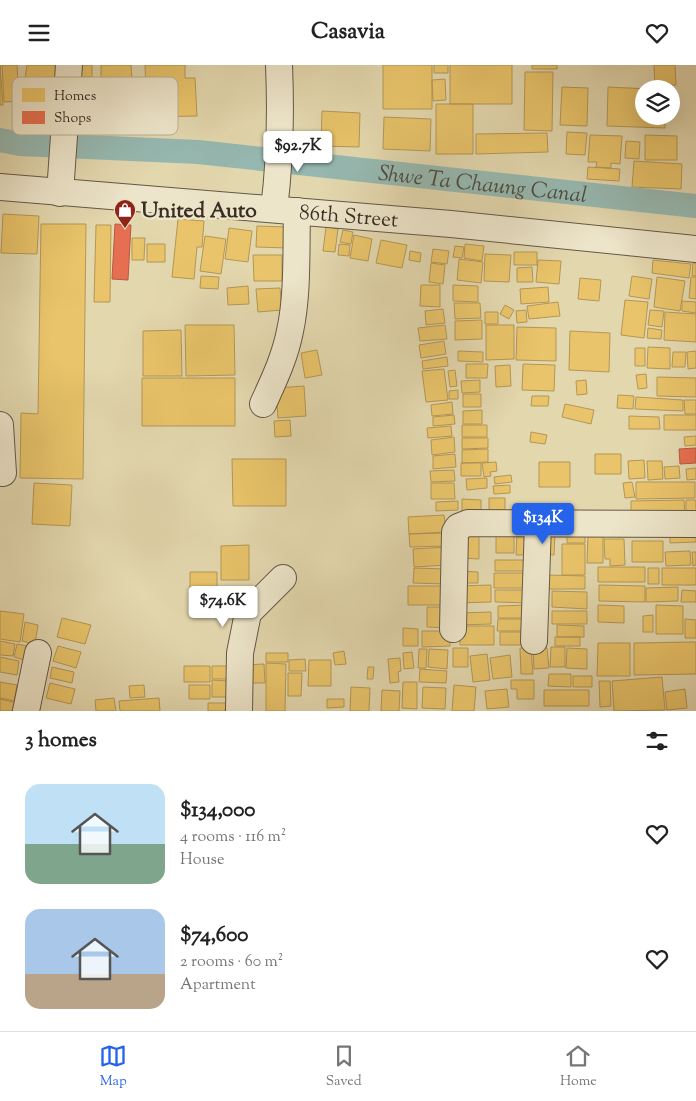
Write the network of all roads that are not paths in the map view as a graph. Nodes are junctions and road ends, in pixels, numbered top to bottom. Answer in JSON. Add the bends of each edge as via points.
{"nodes":[{"id":1,"x":279,"y":65,"type":"edge"},
{"id":2,"x":64,"y":135,"type":"edge"},
{"id":3,"x":60,"y":185,"type":"junction"},
{"id":4,"x":2,"y":192,"type":"edge"},
{"id":5,"x":282,"y":203,"type":"junction"},
{"id":6,"x":696,"y":249,"type":"edge"},
{"id":7,"x":263,"y":404,"type":"dead end"},
{"id":8,"x":0,"y":425,"type":"edge"},
{"id":9,"x":3,"y":473,"type":"dead end"},
{"id":10,"x":538,"y":524,"type":"junction"},
{"id":11,"x":696,"y":524,"type":"edge"},
{"id":12,"x":283,"y":577,"type":"dead end"},
{"id":13,"x":453,"y":629,"type":"dead end"},
{"id":14,"x":534,"y":641,"type":"dead end"},
{"id":15,"x":38,"y":653,"type":"dead end"},
{"id":16,"x":26,"y":711,"type":"edge"},
{"id":17,"x":239,"y":711,"type":"edge"}],
"edges":[{"from":1,"to":5,"type":"street"},
{"from":2,"to":3,"type":"street"},
{"from":3,"to":4,"type":"street","name":"86th Street"},
{"from":3,"to":5,"type":"street","name":"86th Street"},
{"from":5,"to":6,"type":"street","name":"86th Street"},
{"from":5,"to":7,"type":"street","via":[[295,288],[282,361]]},
{"from":8,"to":9,"type":"street"},
{"from":10,"to":11,"type":"street"},
{"from":10,"to":13,"type":"street","via":[[468,523],[458,527],[455,532]]},
{"from":10,"to":14,"type":"street"},
{"from":12,"to":17,"type":"street","via":[[248,613],[240,653]]},
{"from":15,"to":16,"type":"street"}]}
